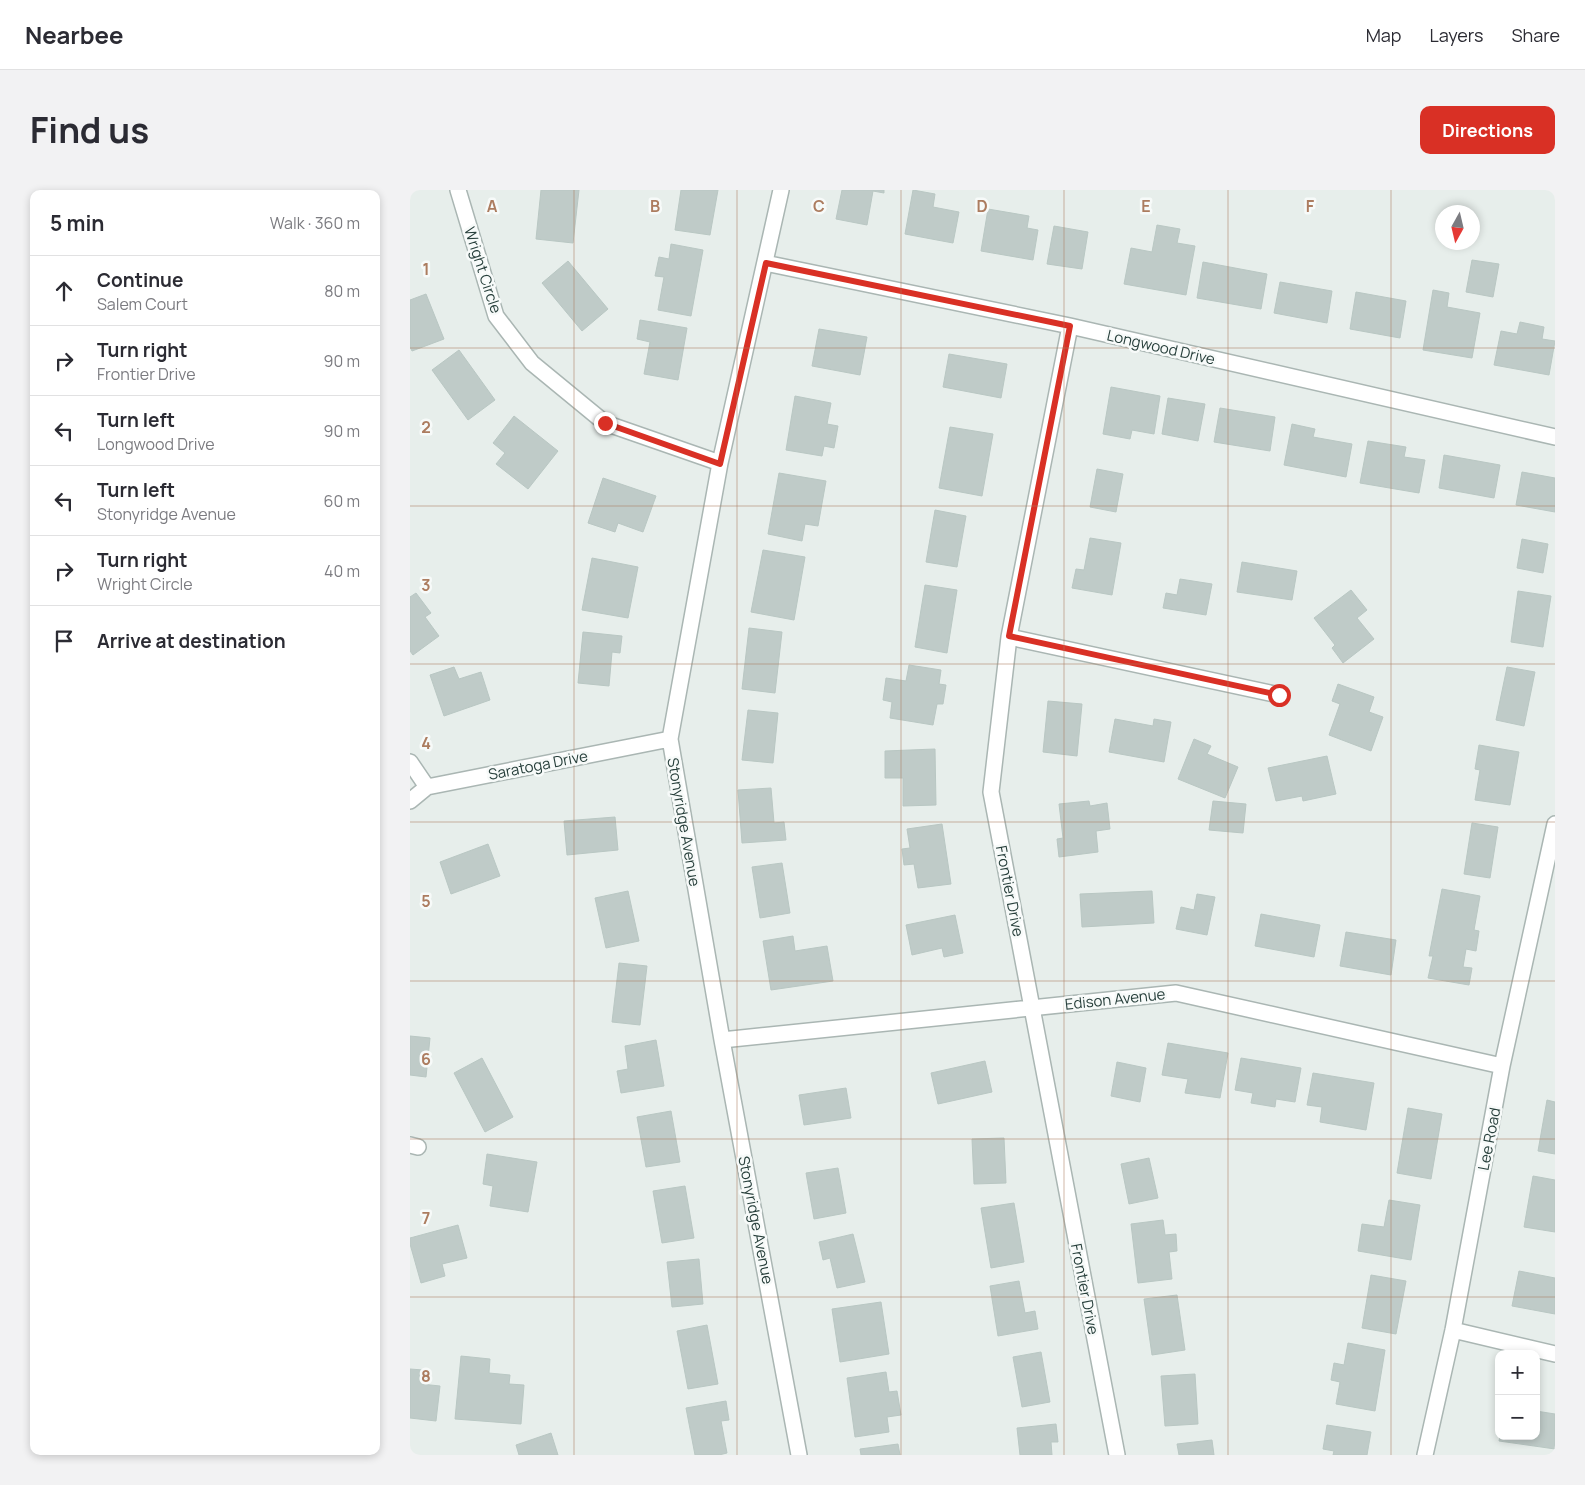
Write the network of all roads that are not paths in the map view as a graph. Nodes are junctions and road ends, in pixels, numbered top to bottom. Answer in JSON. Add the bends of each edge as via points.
{"nodes":[{"id":1,"x":458,"y":190,"type":"edge"},
{"id":2,"x":780,"y":190,"type":"edge"},
{"id":3,"x":766,"y":263,"type":"junction"},
{"id":4,"x":1070,"y":326,"type":"junction"},
{"id":5,"x":1555,"y":437,"type":"edge"},
{"id":6,"x":720,"y":464,"type":"junction"},
{"id":7,"x":1009,"y":636,"type":"junction"},
{"id":8,"x":1279,"y":695,"type":"dead end"},
{"id":9,"x":670,"y":739,"type":"junction"},
{"id":10,"x":410,"y":762,"type":"edge"},
{"id":11,"x":427,"y":786,"type":"junction"},
{"id":12,"x":410,"y":801,"type":"edge"},
{"id":13,"x":1555,"y":824,"type":"edge"},
{"id":14,"x":1032,"y":1007,"type":"junction"},
{"id":15,"x":722,"y":1040,"type":"junction"},
{"id":16,"x":1502,"y":1066,"type":"junction"},
{"id":17,"x":1453,"y":1330,"type":"junction"},
{"id":18,"x":1555,"y":1354,"type":"edge"},
{"id":19,"x":800,"y":1455,"type":"edge"},
{"id":20,"x":1117,"y":1455,"type":"edge"},
{"id":21,"x":1425,"y":1455,"type":"edge"}],
"edges":[{"from":1,"to":6,"type":"street","name":"Wright Circle","via":[[496,316],[532,363],[605,423]]},
{"from":2,"to":3,"type":"street","name":"Stonyridge Avenue"},
{"from":3,"to":4,"type":"street","name":"Longwood Drive"},
{"from":3,"to":6,"type":"street","name":"Stonyridge Avenue"},
{"from":4,"to":5,"type":"street","name":"Longwood Drive"},
{"from":4,"to":7,"type":"street","name":"Frontier Drive"},
{"from":6,"to":9,"type":"street","name":"Stonyridge Avenue"},
{"from":7,"to":8,"type":"street"},
{"from":7,"to":14,"type":"street","name":"Frontier Drive","via":[[991,792]]},
{"from":9,"to":11,"type":"street","name":"Saratoga Drive"},
{"from":9,"to":15,"type":"street","name":"Stonyridge Avenue"},
{"from":10,"to":11,"type":"street"},
{"from":11,"to":12,"type":"street"},
{"from":13,"to":16,"type":"street","name":"Lee Road"},
{"from":14,"to":15,"type":"street","name":"Edison Avenue"},
{"from":14,"to":16,"type":"street","name":"Edison Avenue","via":[[1176,993]]},
{"from":14,"to":20,"type":"street","name":"Frontier Drive"},
{"from":15,"to":19,"type":"street","name":"Stonyridge Avenue"},
{"from":16,"to":17,"type":"street","name":"Lee Road"},
{"from":17,"to":18,"type":"street"},
{"from":17,"to":21,"type":"street","name":"Lee Road"}]}
